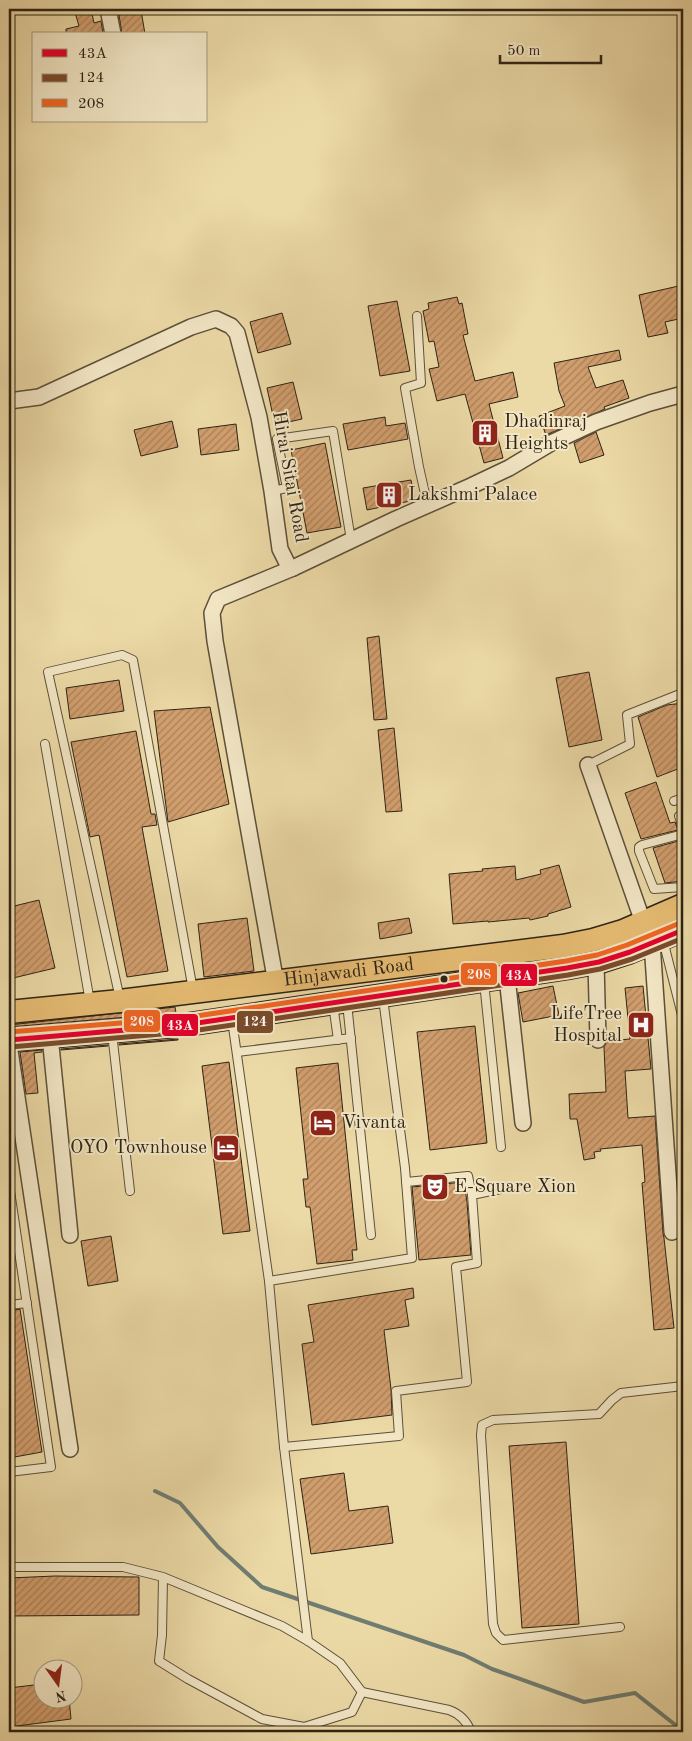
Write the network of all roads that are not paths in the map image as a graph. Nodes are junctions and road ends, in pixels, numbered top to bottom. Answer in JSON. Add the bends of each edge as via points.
{"nodes":[{"id":1,"x":108,"y":9,"type":"edge"},
{"id":2,"x":113,"y":32,"type":"edge"},
{"id":3,"x":417,"y":316,"type":"dead end"},
{"id":4,"x":683,"y":394,"type":"edge"},
{"id":5,"x":9,"y":401,"type":"edge"},
{"id":6,"x":272,"y":491,"type":"junction"},
{"id":7,"x":428,"y":506,"type":"junction"},
{"id":8,"x":351,"y":540,"type":"junction"},
{"id":9,"x":293,"y":568,"type":"junction"},
{"id":10,"x":683,"y":697,"type":"edge"},
{"id":11,"x":45,"y":744,"type":"dead end"},
{"id":12,"x":588,"y":765,"type":"joint"},
{"id":13,"x":683,"y":798,"type":"edge"},
{"id":14,"x":674,"y":801,"type":"dead end"},
{"id":15,"x":683,"y":813,"type":"edge"},
{"id":16,"x":683,"y":828,"type":"edge"},
{"id":17,"x":683,"y":834,"type":"edge"},
{"id":18,"x":683,"y":887,"type":"edge"},
{"id":19,"x":683,"y":905,"type":"edge"},
{"id":20,"x":643,"y":922,"type":"junction"},
{"id":21,"x":683,"y":930,"type":"edge"},
{"id":22,"x":657,"y":941,"type":"junction"},
{"id":23,"x":596,"y":962,"type":"junction"},
{"id":24,"x":507,"y":977,"type":"junction"},
{"id":25,"x":484,"y":980,"type":"junction"},
{"id":26,"x":276,"y":982,"type":"junction"},
{"id":27,"x":194,"y":992,"type":"junction"},
{"id":28,"x":382,"y":996,"type":"junction"},
{"id":29,"x":120,"y":1001,"type":"junction"},
{"id":30,"x":340,"y":1002,"type":"junction"},
{"id":31,"x":90,"y":1004,"type":"junction"},
{"id":32,"x":9,"y":1012,"type":"edge"},
{"id":33,"x":232,"y":1018,"type":"junction"},
{"id":34,"x":683,"y":1030,"type":"edge"},
{"id":35,"x":112,"y":1031,"type":"junction"},
{"id":36,"x":50,"y":1036,"type":"junction"},
{"id":37,"x":351,"y":1038,"type":"junction"},
{"id":38,"x":9,"y":1040,"type":"edge"},
{"id":39,"x":338,"y":1040,"type":"junction"},
{"id":40,"x":598,"y":1040,"type":"dead end"},
{"id":41,"x":9,"y":1044,"type":"edge"},
{"id":42,"x":236,"y":1052,"type":"junction"},
{"id":43,"x":523,"y":1123,"type":"dead end"},
{"id":44,"x":501,"y":1147,"type":"dead end"},
{"id":45,"x":406,"y":1182,"type":"junction"},
{"id":46,"x":9,"y":1184,"type":"edge"},
{"id":47,"x":505,"y":1188,"type":"dead end"},
{"id":48,"x":130,"y":1191,"type":"dead end"},
{"id":49,"x":472,"y":1195,"type":"junction"},
{"id":50,"x":672,"y":1232,"type":"dead end"},
{"id":51,"x":70,"y":1234,"type":"dead end"},
{"id":52,"x":371,"y":1235,"type":"dead end"},
{"id":53,"x":270,"y":1281,"type":"junction"},
{"id":54,"x":26,"y":1303,"type":"junction"},
{"id":55,"x":9,"y":1305,"type":"edge"},
{"id":56,"x":683,"y":1386,"type":"edge"},
{"id":57,"x":284,"y":1447,"type":"junction"},
{"id":58,"x":70,"y":1449,"type":"dead end"},
{"id":59,"x":9,"y":1472,"type":"edge"},
{"id":60,"x":9,"y":1567,"type":"edge"},
{"id":61,"x":163,"y":1577,"type":"junction"},
{"id":62,"x":620,"y":1628,"type":"dead end"},
{"id":63,"x":308,"y":1641,"type":"junction"},
{"id":64,"x":362,"y":1692,"type":"junction"},
{"id":65,"x":471,"y":1732,"type":"edge"}],
"edges":[{"from":1,"to":2,"type":"street"},
{"from":3,"to":7,"type":"lane","via":[[421,382],[404,388]]},
{"from":4,"to":7,"type":"street","name":"Hirai Sitai Road","via":[[596,422]]},
{"from":5,"to":6,"type":"street","name":"Hirai Sitai Road","via":[[39,397],[191,327],[216,319],[237,332],[259,417]]},
{"from":6,"to":8,"type":"lane","via":[[287,488],[276,439],[333,431]]},
{"from":6,"to":9,"type":"street","name":"Hirai Sitai Road","via":[[280,550]]},
{"from":7,"to":8,"type":"street","name":"Hirai Sitai Road"},
{"from":8,"to":9,"type":"street","name":"Hirai Sitai Road"},
{"from":9,"to":26,"type":"street","via":[[218,599],[212,613]]},
{"from":10,"to":12,"type":"lane","via":[[680,694],[627,715],[630,744]]},
{"from":11,"to":31,"type":"lane"},
{"from":12,"to":20,"type":"street"},
{"from":13,"to":14,"type":"lane"},
{"from":15,"to":16,"type":"lane","via":[[679,816]]},
{"from":17,"to":18,"type":"lane","via":[[639,847],[654,889]]},
{"from":19,"to":20,"type":"main road","name":"Hinjawadi Road"},
{"from":20,"to":26,"type":"main road","name":"Hinjawadi Road","via":[[623,931],[564,946]]},
{"from":21,"to":22,"type":"main road"},
{"from":22,"to":23,"type":"main road"},
{"from":22,"to":34,"type":"lane","via":[[682,1015]]},
{"from":22,"to":50,"type":"street"},
{"from":23,"to":24,"type":"main road"},
{"from":23,"to":40,"type":"street"},
{"from":24,"to":25,"type":"main road"},
{"from":24,"to":43,"type":"street"},
{"from":25,"to":28,"type":"main road"},
{"from":25,"to":44,"type":"lane"},
{"from":26,"to":27,"type":"main road","name":"Hinjawadi Road"},
{"from":27,"to":29,"type":"main road","name":"Hinjawadi Road"},
{"from":27,"to":29,"type":"lane","via":[[133,660],[122,655],[48,672]]},
{"from":28,"to":30,"type":"main road"},
{"from":28,"to":45,"type":"lane"},
{"from":29,"to":31,"type":"main road","name":"Hinjawadi Road"},
{"from":30,"to":33,"type":"main road"},
{"from":30,"to":37,"type":"lane"},
{"from":30,"to":39,"type":"lane"},
{"from":31,"to":32,"type":"main road","name":"Hinjawadi Road"},
{"from":33,"to":35,"type":"main road"},
{"from":33,"to":42,"type":"lane"},
{"from":35,"to":36,"type":"main road"},
{"from":35,"to":48,"type":"lane"},
{"from":36,"to":38,"type":"main road"},
{"from":36,"to":51,"type":"street"},
{"from":37,"to":39,"type":"lane"},
{"from":37,"to":52,"type":"lane"},
{"from":39,"to":42,"type":"lane"},
{"from":41,"to":58,"type":"street"},
{"from":42,"to":53,"type":"lane"},
{"from":45,"to":49,"type":"lane","via":[[468,1176]]},
{"from":45,"to":53,"type":"lane","via":[[412,1258]]},
{"from":46,"to":54,"type":"lane"},
{"from":47,"to":49,"type":"lane"},
{"from":49,"to":57,"type":"lane","via":[[477,1263],[456,1267],[467,1382],[396,1391],[399,1436]]},
{"from":53,"to":57,"type":"lane"},
{"from":54,"to":55,"type":"lane"},
{"from":54,"to":59,"type":"lane","via":[[51,1467]]},
{"from":56,"to":62,"type":"lane","via":[[621,1394],[599,1414],[493,1420],[482,1425],[496,1633],[503,1640]]},
{"from":57,"to":63,"type":"lane"},
{"from":60,"to":61,"type":"lane","via":[[123,1566]]},
{"from":61,"to":63,"type":"lane","via":[[282,1626]]},
{"from":61,"to":64,"type":"lane","via":[[159,1661],[188,1679],[262,1719],[304,1727],[352,1712]]},
{"from":63,"to":64,"type":"lane","via":[[340,1663]]},
{"from":64,"to":65,"type":"lane","via":[[460,1714]]}]}
